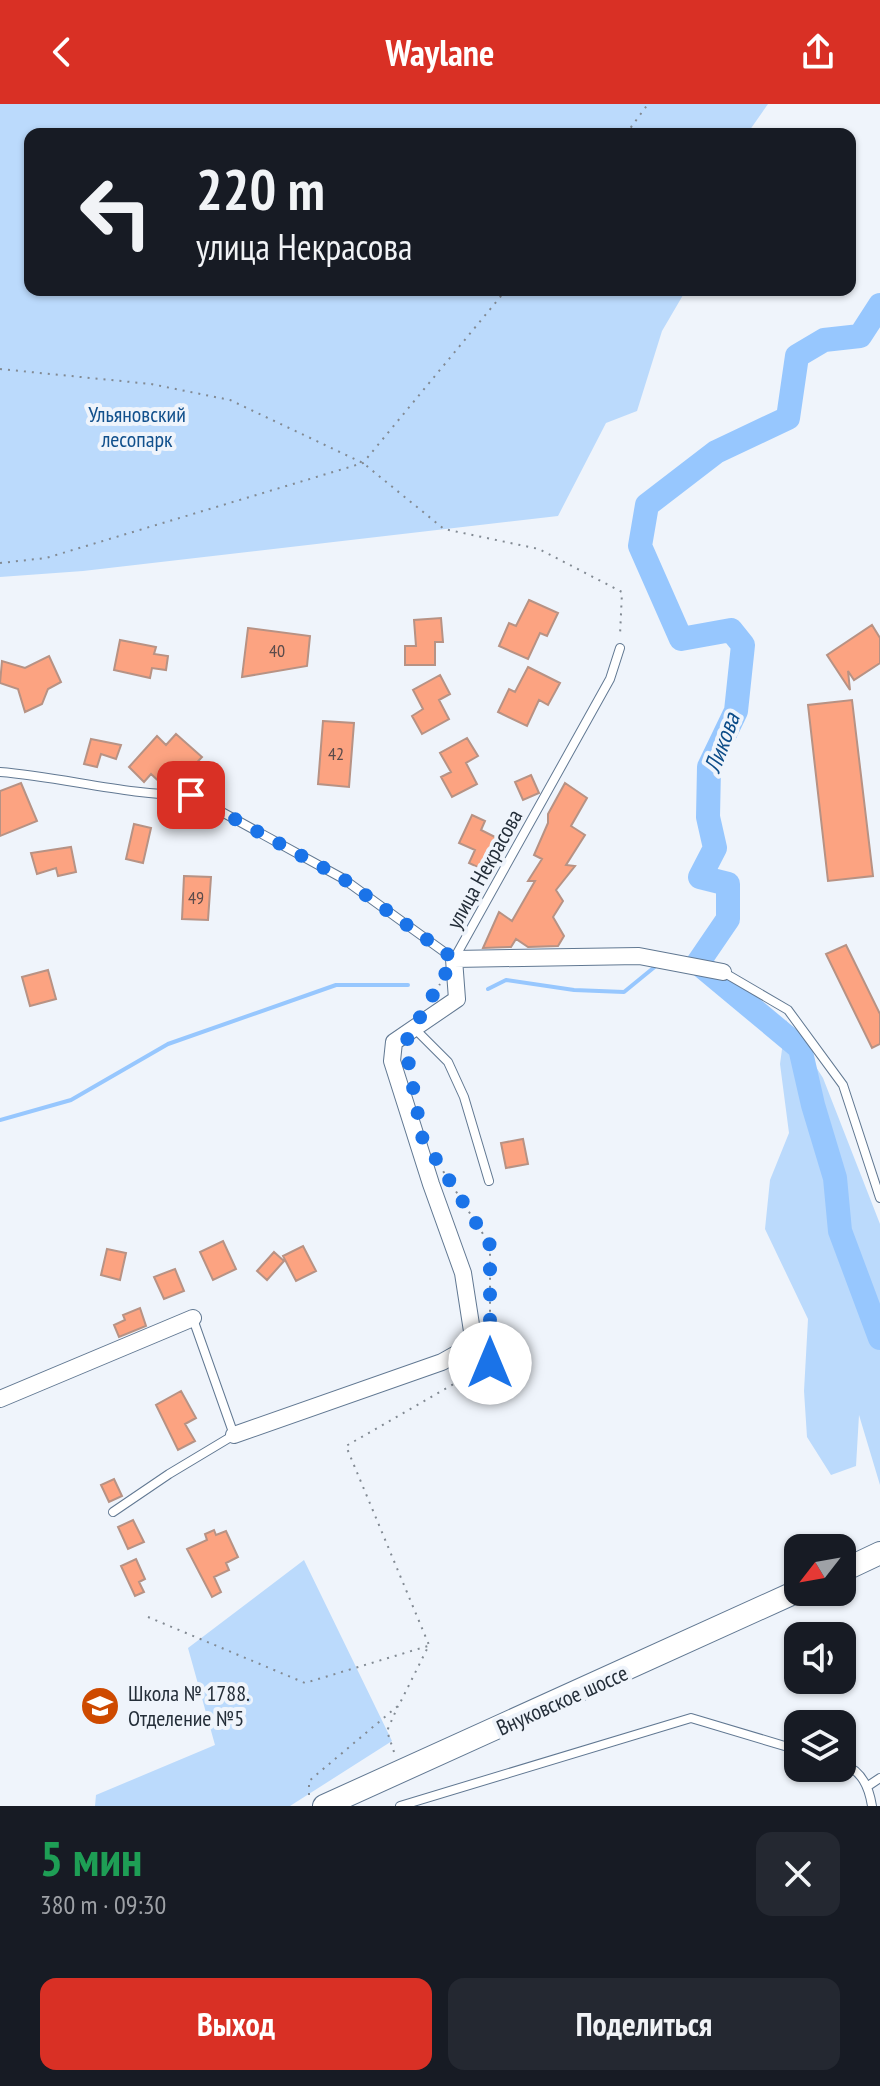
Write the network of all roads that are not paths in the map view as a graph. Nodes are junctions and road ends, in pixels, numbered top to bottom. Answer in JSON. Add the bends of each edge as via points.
{"nodes":[{"id":1,"x":620,"y":648,"type":"road end"},
{"id":2,"x":0,"y":772,"type":"edge"},
{"id":3,"x":454,"y":959,"type":"junction"},
{"id":4,"x":723,"y":972,"type":"joint"},
{"id":5,"x":414,"y":1027,"type":"junction"},
{"id":6,"x":489,"y":1181,"type":"dead end"},
{"id":7,"x":880,"y":1198,"type":"edge"},
{"id":8,"x":193,"y":1318,"type":"joint"},
{"id":9,"x":0,"y":1399,"type":"edge"},
{"id":10,"x":234,"y":1435,"type":"junction"},
{"id":11,"x":113,"y":1512,"type":"dead end"},
{"id":12,"x":880,"y":1553,"type":"edge"},
{"id":13,"x":856,"y":1564,"type":"edge"},
{"id":14,"x":784,"y":1597,"type":"edge"},
{"id":15,"x":784,"y":1746,"type":"edge"},
{"id":16,"x":856,"y":1772,"type":"edge"},
{"id":17,"x":880,"y":1778,"type":"edge"},
{"id":18,"x":868,"y":1786,"type":"junction"},
{"id":19,"x":331,"y":1803,"type":"edge"},
{"id":20,"x":400,"y":1806,"type":"edge"},
{"id":21,"x":872,"y":1806,"type":"edge"}],
"edges":[{"from":1,"to":3,"type":"lane","name":"улица Некрасова","via":[[610,679]]},
{"from":2,"to":3,"type":"lane","name":"улица Некрасова","via":[[191,795],[342,878]]},
{"from":3,"to":4,"type":"street","via":[[639,956]]},
{"from":3,"to":5,"type":"street","via":[[457,999]]},
{"from":4,"to":7,"type":"lane","via":[[788,1010],[843,1085]]},
{"from":5,"to":6,"type":"lane","via":[[448,1062]]},
{"from":5,"to":10,"type":"street","via":[[394,1042],[392,1061],[463,1273],[474,1344],[442,1362]]},
{"from":8,"to":9,"type":"street"},
{"from":8,"to":10,"type":"lane"},
{"from":10,"to":11,"type":"lane"},
{"from":12,"to":13,"type":"main road"},
{"from":14,"to":19,"type":"main road","name":"Внуковское шоссе"},
{"from":15,"to":20,"type":"lane","via":[[691,1718]]},
{"from":16,"to":18,"type":"lane"},
{"from":17,"to":18,"type":"lane"},
{"from":18,"to":21,"type":"lane"}]}
